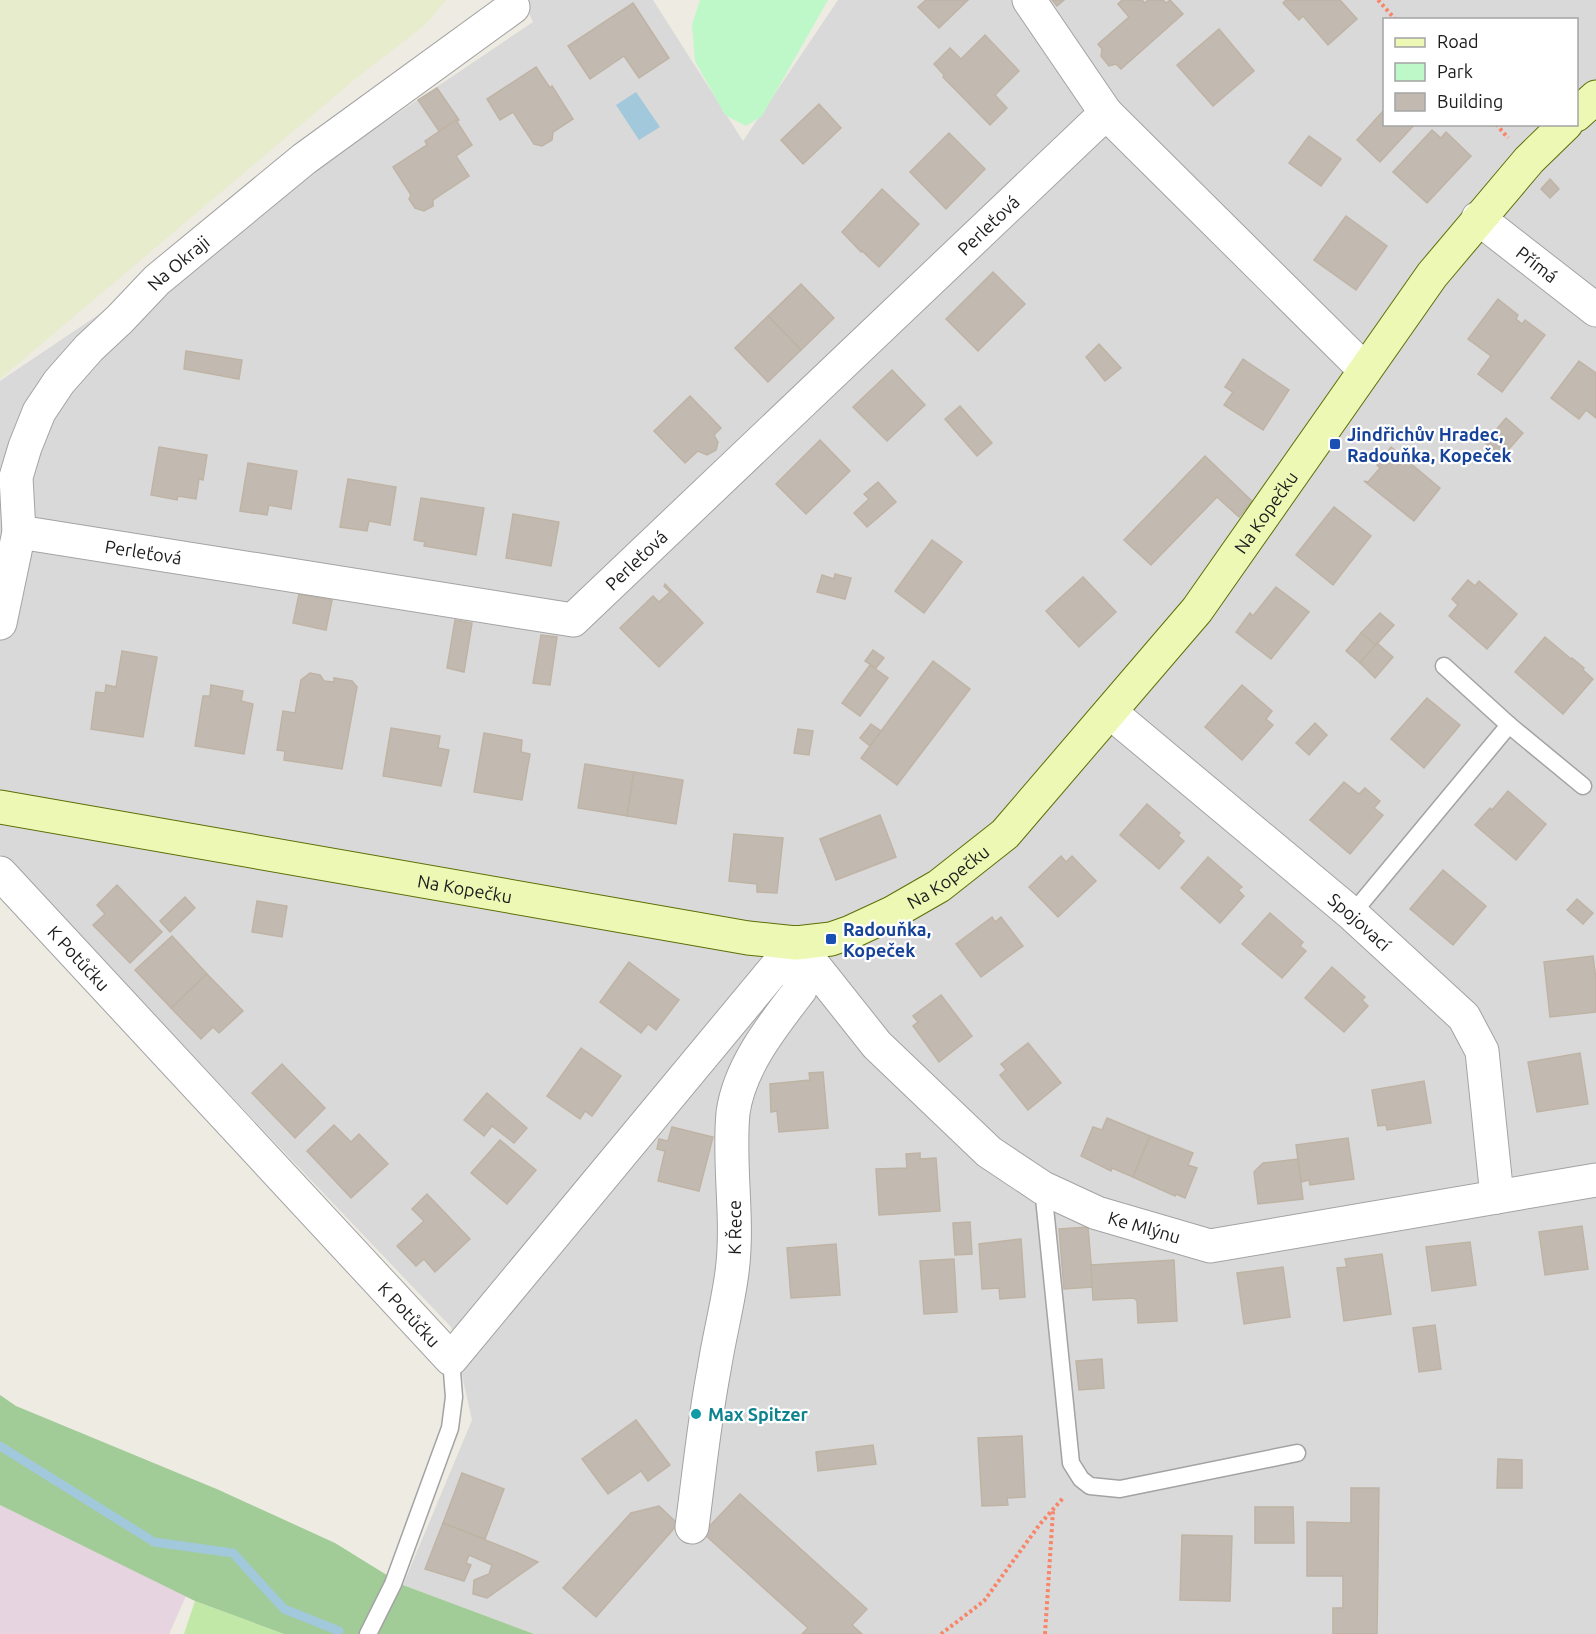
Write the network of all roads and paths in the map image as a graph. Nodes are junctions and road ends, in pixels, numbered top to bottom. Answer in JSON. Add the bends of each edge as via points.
{"nodes":[{"id":1,"x":1029,"y":0,"type":"edge"},
{"id":2,"x":1378,"y":0,"type":"edge"},
{"id":3,"x":513,"y":7,"type":"dead end"},
{"id":4,"x":1394,"y":18,"type":"edge"},
{"id":5,"x":1596,"y":97,"type":"edge"},
{"id":6,"x":1106,"y":113,"type":"junction"},
{"id":7,"x":1578,"y":113,"type":"edge"},
{"id":8,"x":1564,"y":126,"type":"edge"},
{"id":9,"x":1478,"y":219,"type":"junction"},
{"id":10,"x":1596,"y":310,"type":"edge"},
{"id":11,"x":1365,"y":370,"type":"junction"},
{"id":12,"x":19,"y":532,"type":"junction"},
{"id":13,"x":0,"y":623,"type":"edge"},
{"id":14,"x":1444,"y":666,"type":"dead end"},
{"id":15,"x":1110,"y":712,"type":"junction"},
{"id":16,"x":1509,"y":725,"type":"junction"},
{"id":17,"x":1583,"y":786,"type":"dead end"},
{"id":18,"x":0,"y":807,"type":"edge"},
{"id":19,"x":0,"y":873,"type":"edge"},
{"id":20,"x":1352,"y":914,"type":"junction"},
{"id":21,"x":796,"y":943,"type":"junction"},
{"id":22,"x":1596,"y":1180,"type":"edge"},
{"id":23,"x":1043,"y":1188,"type":"junction"},
{"id":24,"x":1497,"y":1197,"type":"junction"},
{"id":25,"x":451,"y":1359,"type":"junction"},
{"id":26,"x":1297,"y":1453,"type":"dead end"},
{"id":27,"x":692,"y":1527,"type":"dead end"},
{"id":28,"x":368,"y":1634,"type":"edge"},
{"id":29,"x":941,"y":1634,"type":"edge"},
{"id":30,"x":1045,"y":1634,"type":"edge"}],
"edges":[{"from":1,"to":6,"type":"street"},
{"from":2,"to":4,"type":"path"},
{"from":3,"to":12,"type":"street","name":"Na Okraji","via":[[304,159],[157,280],[89,348],[39,412],[25,447],[16,477]]},
{"from":5,"to":7,"type":"street"},
{"from":6,"to":11,"type":"street"},
{"from":6,"to":12,"type":"street","name":"Perleťová","via":[[573,620]]},
{"from":8,"to":9,"type":"street","name":"Na Kopečku"},
{"from":9,"to":10,"type":"street","name":"Přímá"},
{"from":9,"to":11,"type":"street","name":"Na Kopečku","via":[[1432,275]]},
{"from":11,"to":15,"type":"street","name":"Na Kopečku","via":[[1197,610]]},
{"from":12,"to":13,"type":"street","name":"Na Okraji"},
{"from":14,"to":16,"type":"lane"},
{"from":15,"to":20,"type":"street","name":"Spojovací"},
{"from":15,"to":21,"type":"street","name":"Na Kopečku","via":[[1005,834],[939,886],[851,932]]},
{"from":16,"to":17,"type":"lane"},
{"from":16,"to":20,"type":"lane"},
{"from":18,"to":21,"type":"street","name":"Na Kopečku","via":[[748,938]]},
{"from":19,"to":25,"type":"street","name":"K Potůčku"},
{"from":20,"to":24,"type":"street","name":"Spojovací","via":[[1464,1017],[1482,1051]]},
{"from":21,"to":23,"type":"street","name":"Ke Mlýnu","via":[[878,1046],[989,1152]]},
{"from":21,"to":25,"type":"street","name":"K Potůčku"},
{"from":21,"to":27,"type":"street","name":"K Řece","via":[[800,990],[750,1064],[734,1112],[732,1273],[713,1372]]},
{"from":22,"to":24,"type":"street","name":"Ke Mlýnu"},
{"from":23,"to":24,"type":"street","name":"Ke Mlýnu","via":[[1097,1213],[1210,1246]]},
{"from":23,"to":26,"type":"lane","via":[[1071,1463],[1081,1479],[1090,1486],[1120,1489]]},
{"from":25,"to":28,"type":"lane","via":[[454,1397],[450,1428],[393,1584]]},
{"from":29,"to":30,"type":"path","via":[[984,1601],[1053,1510]]}]}
